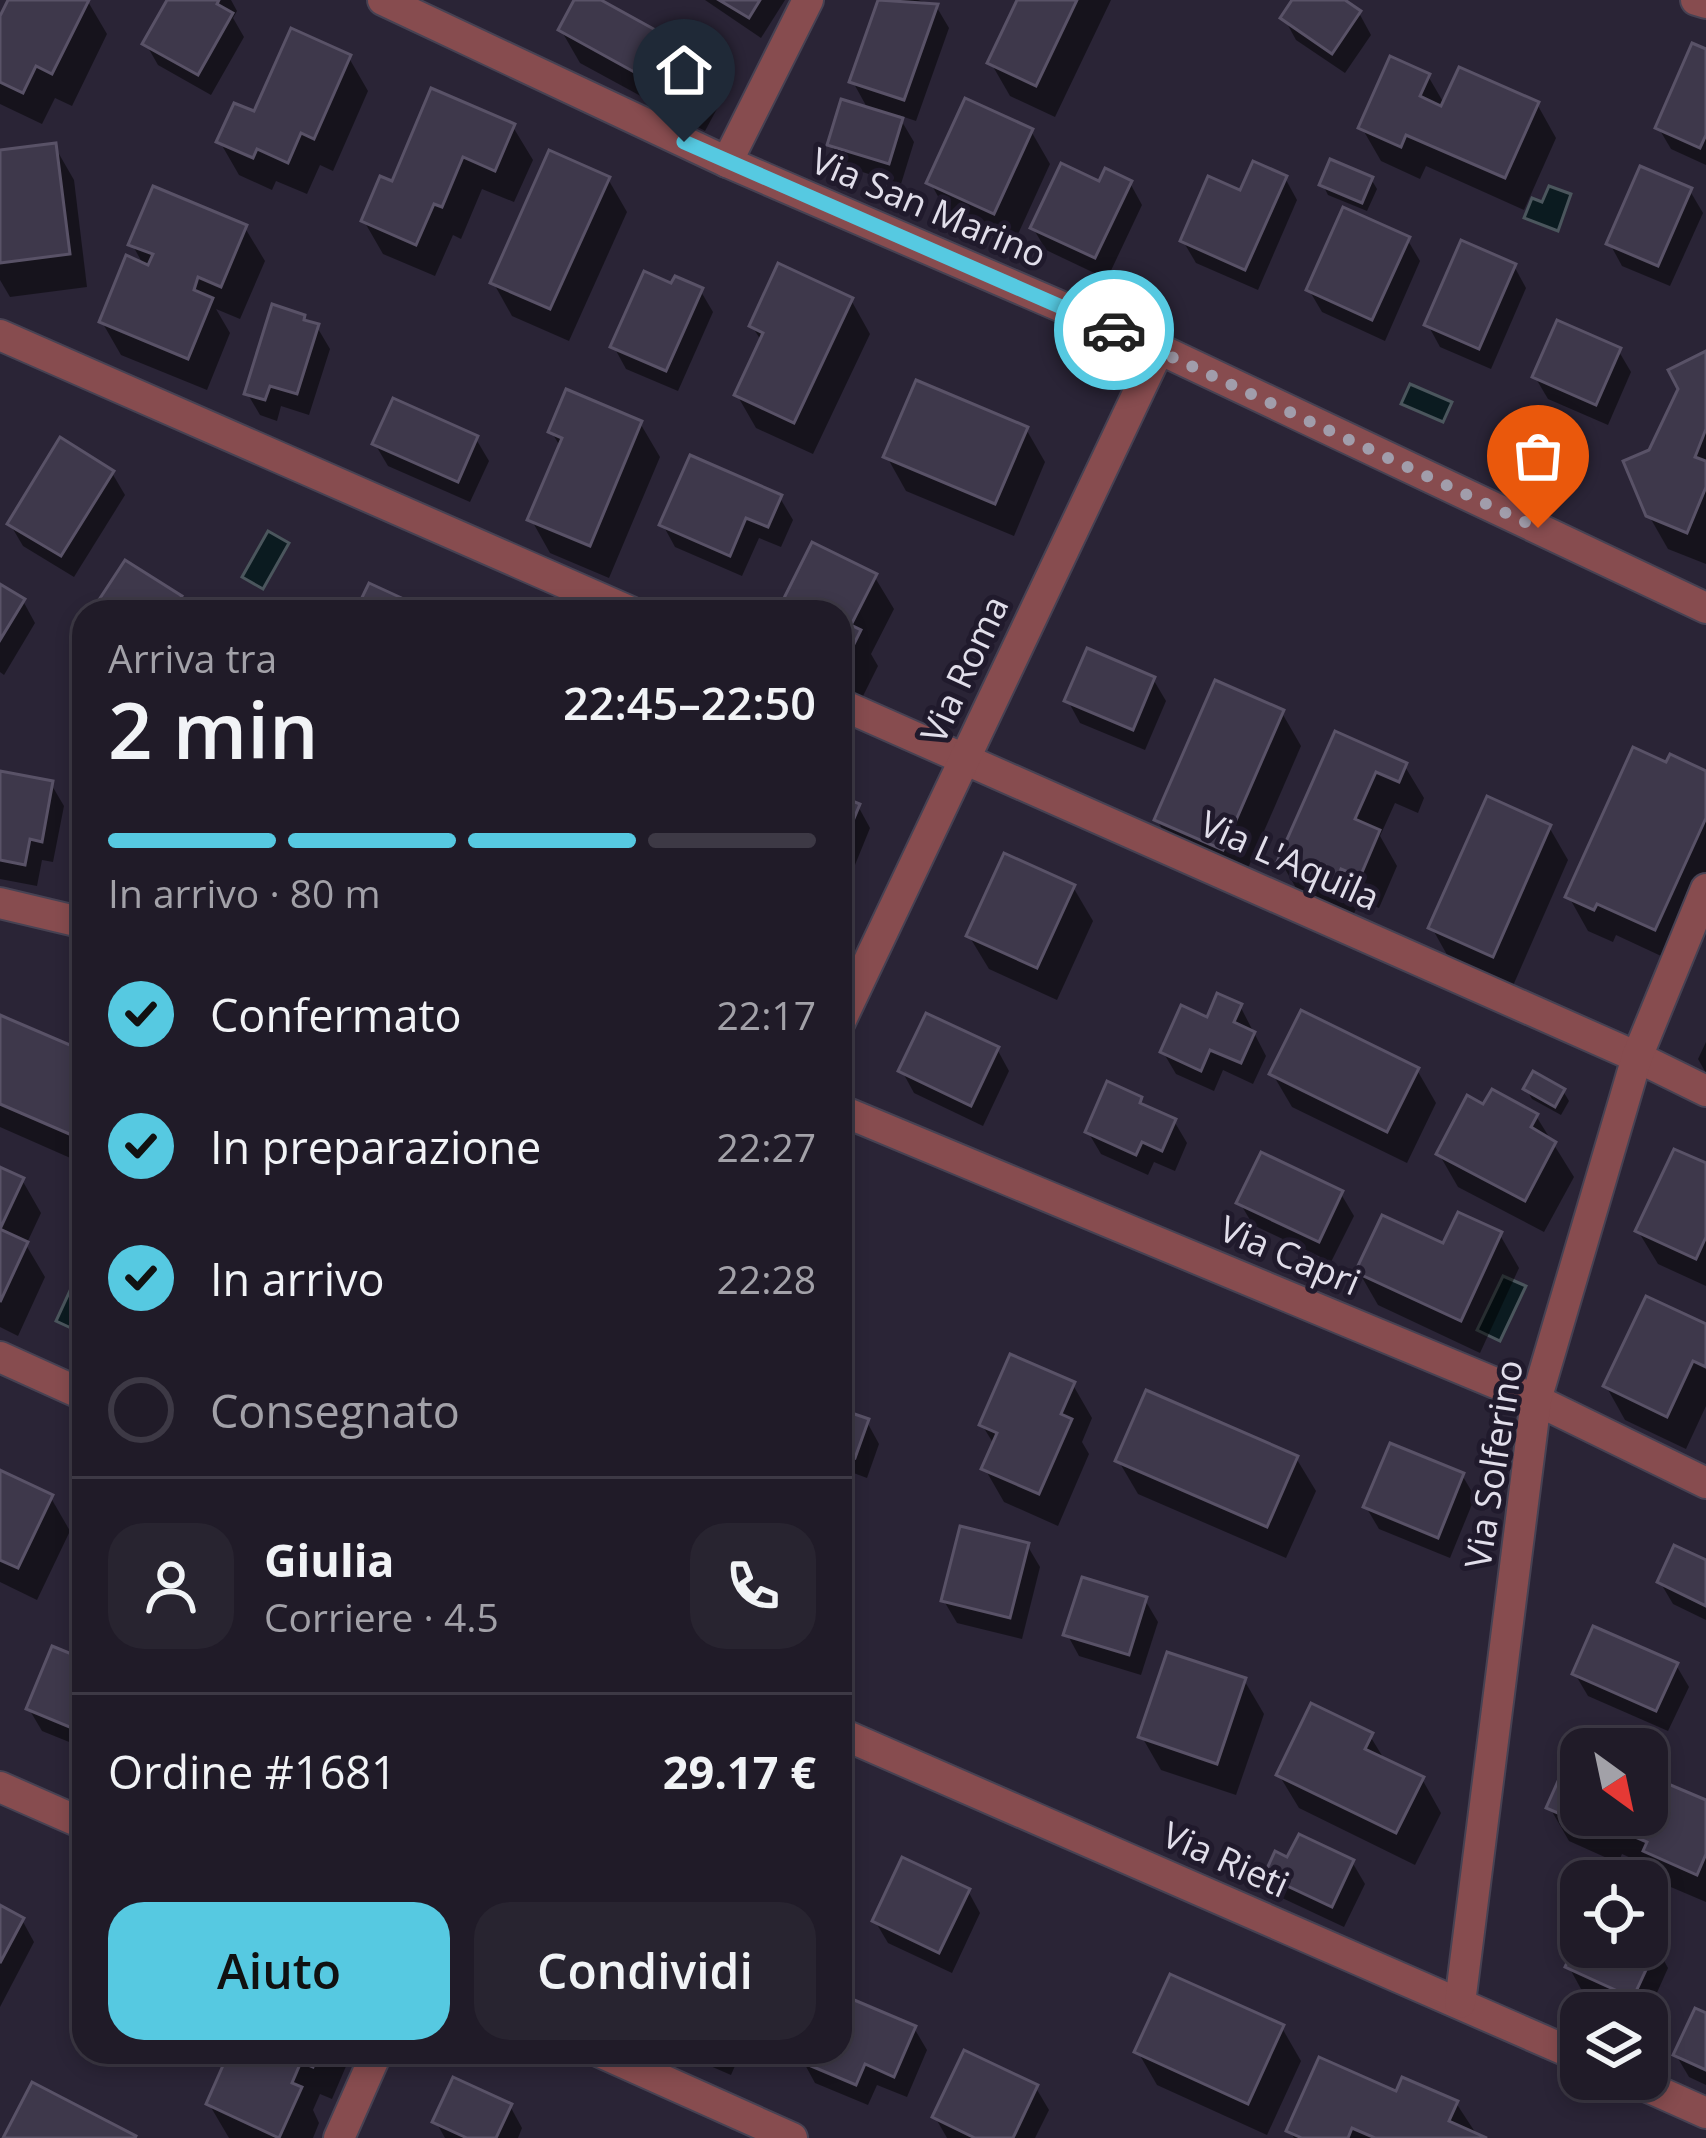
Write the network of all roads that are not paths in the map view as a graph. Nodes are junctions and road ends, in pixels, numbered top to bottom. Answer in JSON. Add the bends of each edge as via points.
{"nodes":[{"id":1,"x":383,"y":0,"type":"edge"},
{"id":2,"x":808,"y":0,"type":"edge"},
{"id":3,"x":1696,"y":0,"type":"edge"},
{"id":4,"x":1706,"y":3,"type":"edge"},
{"id":5,"x":727,"y":162,"type":"junction"},
{"id":6,"x":0,"y":335,"type":"edge"},
{"id":7,"x":1159,"y":350,"type":"junction"},
{"id":8,"x":604,"y":600,"type":"edge"},
{"id":9,"x":1706,"y":608,"type":"edge"},
{"id":10,"x":852,"y":709,"type":"edge"},
{"id":11,"x":965,"y":759,"type":"junction"},
{"id":12,"x":1706,"y":889,"type":"edge"},
{"id":13,"x":0,"y":903,"type":"edge"},
{"id":14,"x":72,"y":920,"type":"edge"},
{"id":15,"x":852,"y":997,"type":"edge"},
{"id":16,"x":1637,"y":1057,"type":"junction"},
{"id":17,"x":1706,"y":1091,"type":"edge"},
{"id":18,"x":852,"y":1115,"type":"edge"},
{"id":19,"x":0,"y":1357,"type":"edge"},
{"id":20,"x":72,"y":1390,"type":"edge"},
{"id":21,"x":1536,"y":1400,"type":"junction"},
{"id":22,"x":1706,"y":1483,"type":"edge"},
{"id":23,"x":852,"y":1738,"type":"edge"},
{"id":24,"x":0,"y":1787,"type":"edge"},
{"id":25,"x":72,"y":1819,"type":"edge"},
{"id":26,"x":1460,"y":2003,"type":"junction"},
{"id":27,"x":1560,"y":2048,"type":"edge"},
{"id":28,"x":372,"y":2064,"type":"edge"},
{"id":29,"x":626,"y":2064,"type":"edge"},
{"id":30,"x":1668,"y":2096,"type":"edge"},
{"id":31,"x":1706,"y":2113,"type":"edge"},
{"id":32,"x":339,"y":2138,"type":"edge"},
{"id":33,"x":792,"y":2138,"type":"edge"}],
"edges":[{"from":1,"to":5,"type":"street","name":"Via San Marino"},
{"from":2,"to":5,"type":"street"},
{"from":3,"to":4,"type":"street"},
{"from":5,"to":7,"type":"street","name":"Via San Marino"},
{"from":6,"to":8,"type":"street"},
{"from":7,"to":9,"type":"street","name":"Via San Marino"},
{"from":7,"to":11,"type":"street","name":"Via Roma"},
{"from":10,"to":11,"type":"street","name":"Via L'Aquila"},
{"from":11,"to":15,"type":"street","name":"Via Roma"},
{"from":11,"to":16,"type":"street","name":"Via L'Aquila"},
{"from":12,"to":16,"type":"street","name":"Via Solferino"},
{"from":13,"to":14,"type":"street"},
{"from":16,"to":17,"type":"street","name":"Via L'Aquila"},
{"from":16,"to":21,"type":"street","name":"Via Solferino"},
{"from":18,"to":21,"type":"street","name":"Via Capri"},
{"from":19,"to":20,"type":"street"},
{"from":21,"to":22,"type":"street","name":"Via Capri"},
{"from":21,"to":26,"type":"street","name":"Via Solferino"},
{"from":23,"to":26,"type":"street","name":"Via Rieti"},
{"from":24,"to":25,"type":"street"},
{"from":26,"to":27,"type":"street","name":"Via Rieti"},
{"from":28,"to":32,"type":"street"},
{"from":29,"to":33,"type":"street"},
{"from":30,"to":31,"type":"street"}]}
